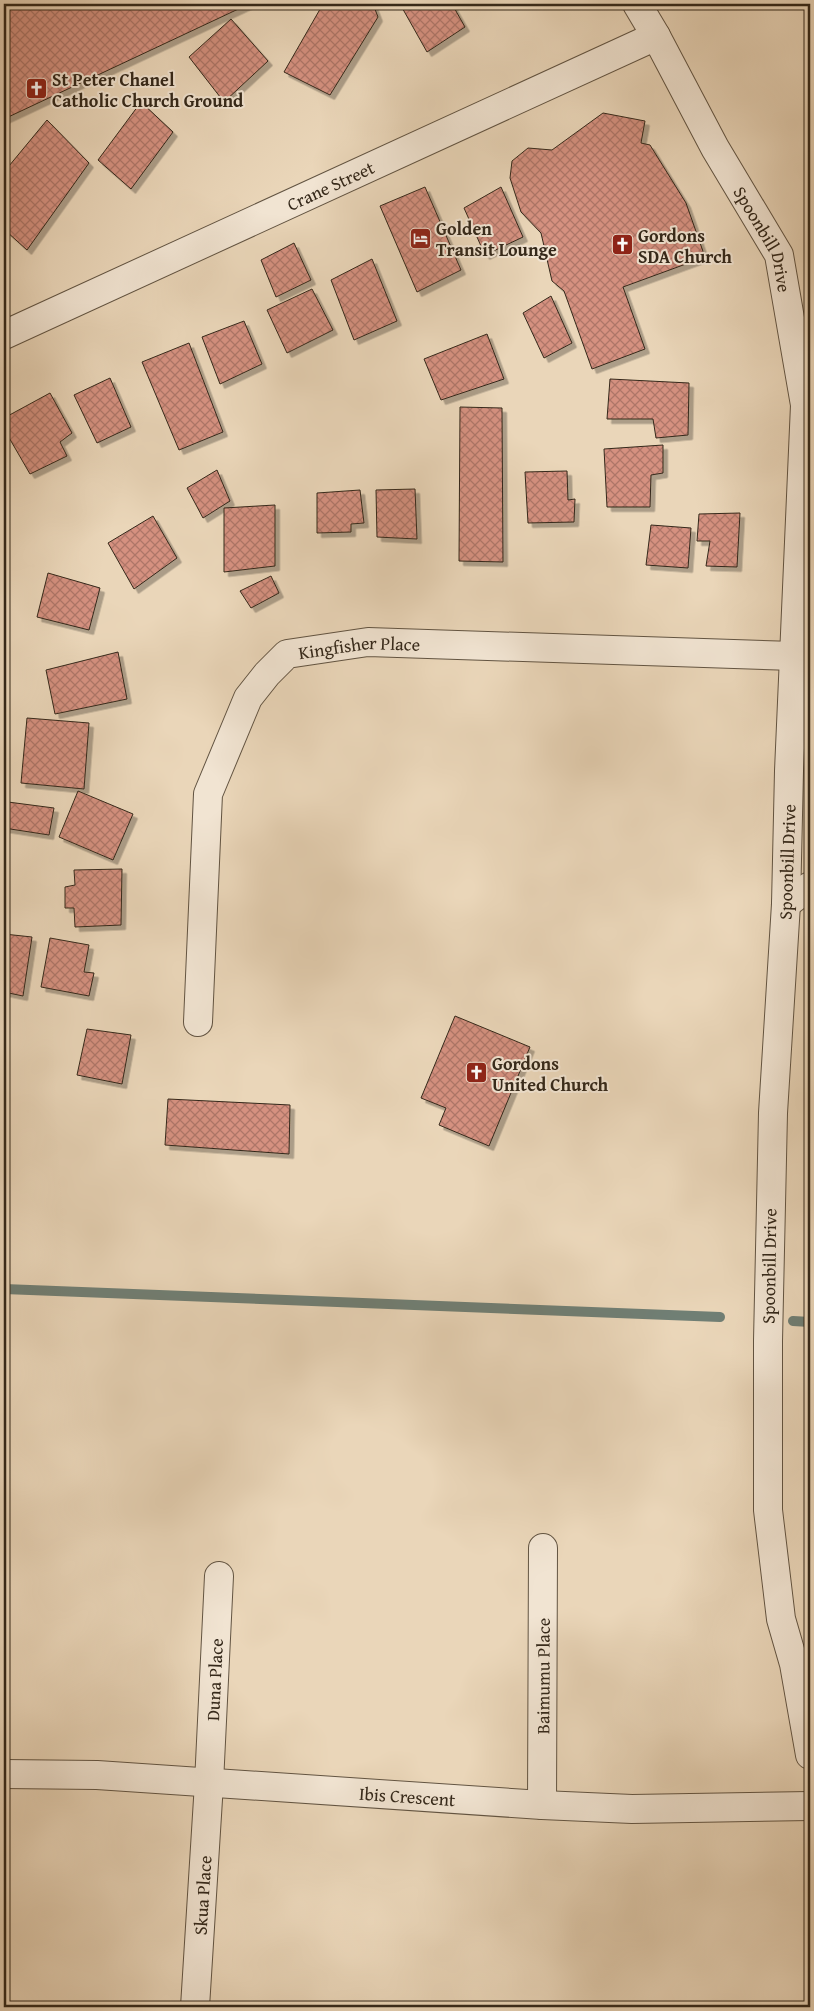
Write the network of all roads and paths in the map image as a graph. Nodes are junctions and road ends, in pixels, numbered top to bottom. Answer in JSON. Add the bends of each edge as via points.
{"nodes":[{"id":1,"x":637,"y":4,"type":"edge"},
{"id":2,"x":656,"y":36,"type":"junction"},
{"id":3,"x":4,"y":335,"type":"edge"},
{"id":4,"x":794,"y":656,"type":"junction"},
{"id":5,"x":789,"y":771,"type":"junction"},
{"id":6,"x":810,"y":787,"type":"edge"},
{"id":7,"x":810,"y":886,"type":"edge"},
{"id":8,"x":786,"y":904,"type":"junction"},
{"id":9,"x":198,"y":1022,"type":"dead end"},
{"id":10,"x":542,"y":1548,"type":"dead end"},
{"id":11,"x":218,"y":1576,"type":"dead end"},
{"id":12,"x":810,"y":1755,"type":"edge"},
{"id":13,"x":4,"y":1774,"type":"edge"},
{"id":14,"x":209,"y":1783,"type":"junction"},
{"id":15,"x":542,"y":1805,"type":"junction"},
{"id":16,"x":810,"y":1806,"type":"edge"},
{"id":17,"x":195,"y":2007,"type":"edge"}],
"edges":[{"from":1,"to":2,"type":"street","name":"Spoonbill Drive"},
{"from":2,"to":3,"type":"street","name":"Crane Street"},
{"from":2,"to":4,"type":"street","name":"Spoonbill Drive","via":[[715,148],[779,255],[805,405]]},
{"from":4,"to":5,"type":"street","name":"Spoonbill Drive"},
{"from":4,"to":9,"type":"street","name":"Kingfisher Place","via":[[368,642],[287,654],[248,698],[208,794]]},
{"from":5,"to":6,"type":"street"},
{"from":5,"to":8,"type":"street","name":"Spoonbill Drive"},
{"from":7,"to":8,"type":"street"},
{"from":8,"to":12,"type":"street","name":"Spoonbill Drive","via":[[773,1112],[768,1510],[781,1619],[794,1664]]},
{"from":10,"to":15,"type":"street","name":"Baimumu Place"},
{"from":11,"to":14,"type":"street","name":"Duna Place"},
{"from":13,"to":14,"type":"street","name":"Ibis Crescent","via":[[97,1775]]},
{"from":14,"to":15,"type":"street","name":"Ibis Crescent"},
{"from":14,"to":17,"type":"street","name":"Skua Place"},
{"from":15,"to":16,"type":"street","name":"Ibis Crescent","via":[[632,1809]]}]}
